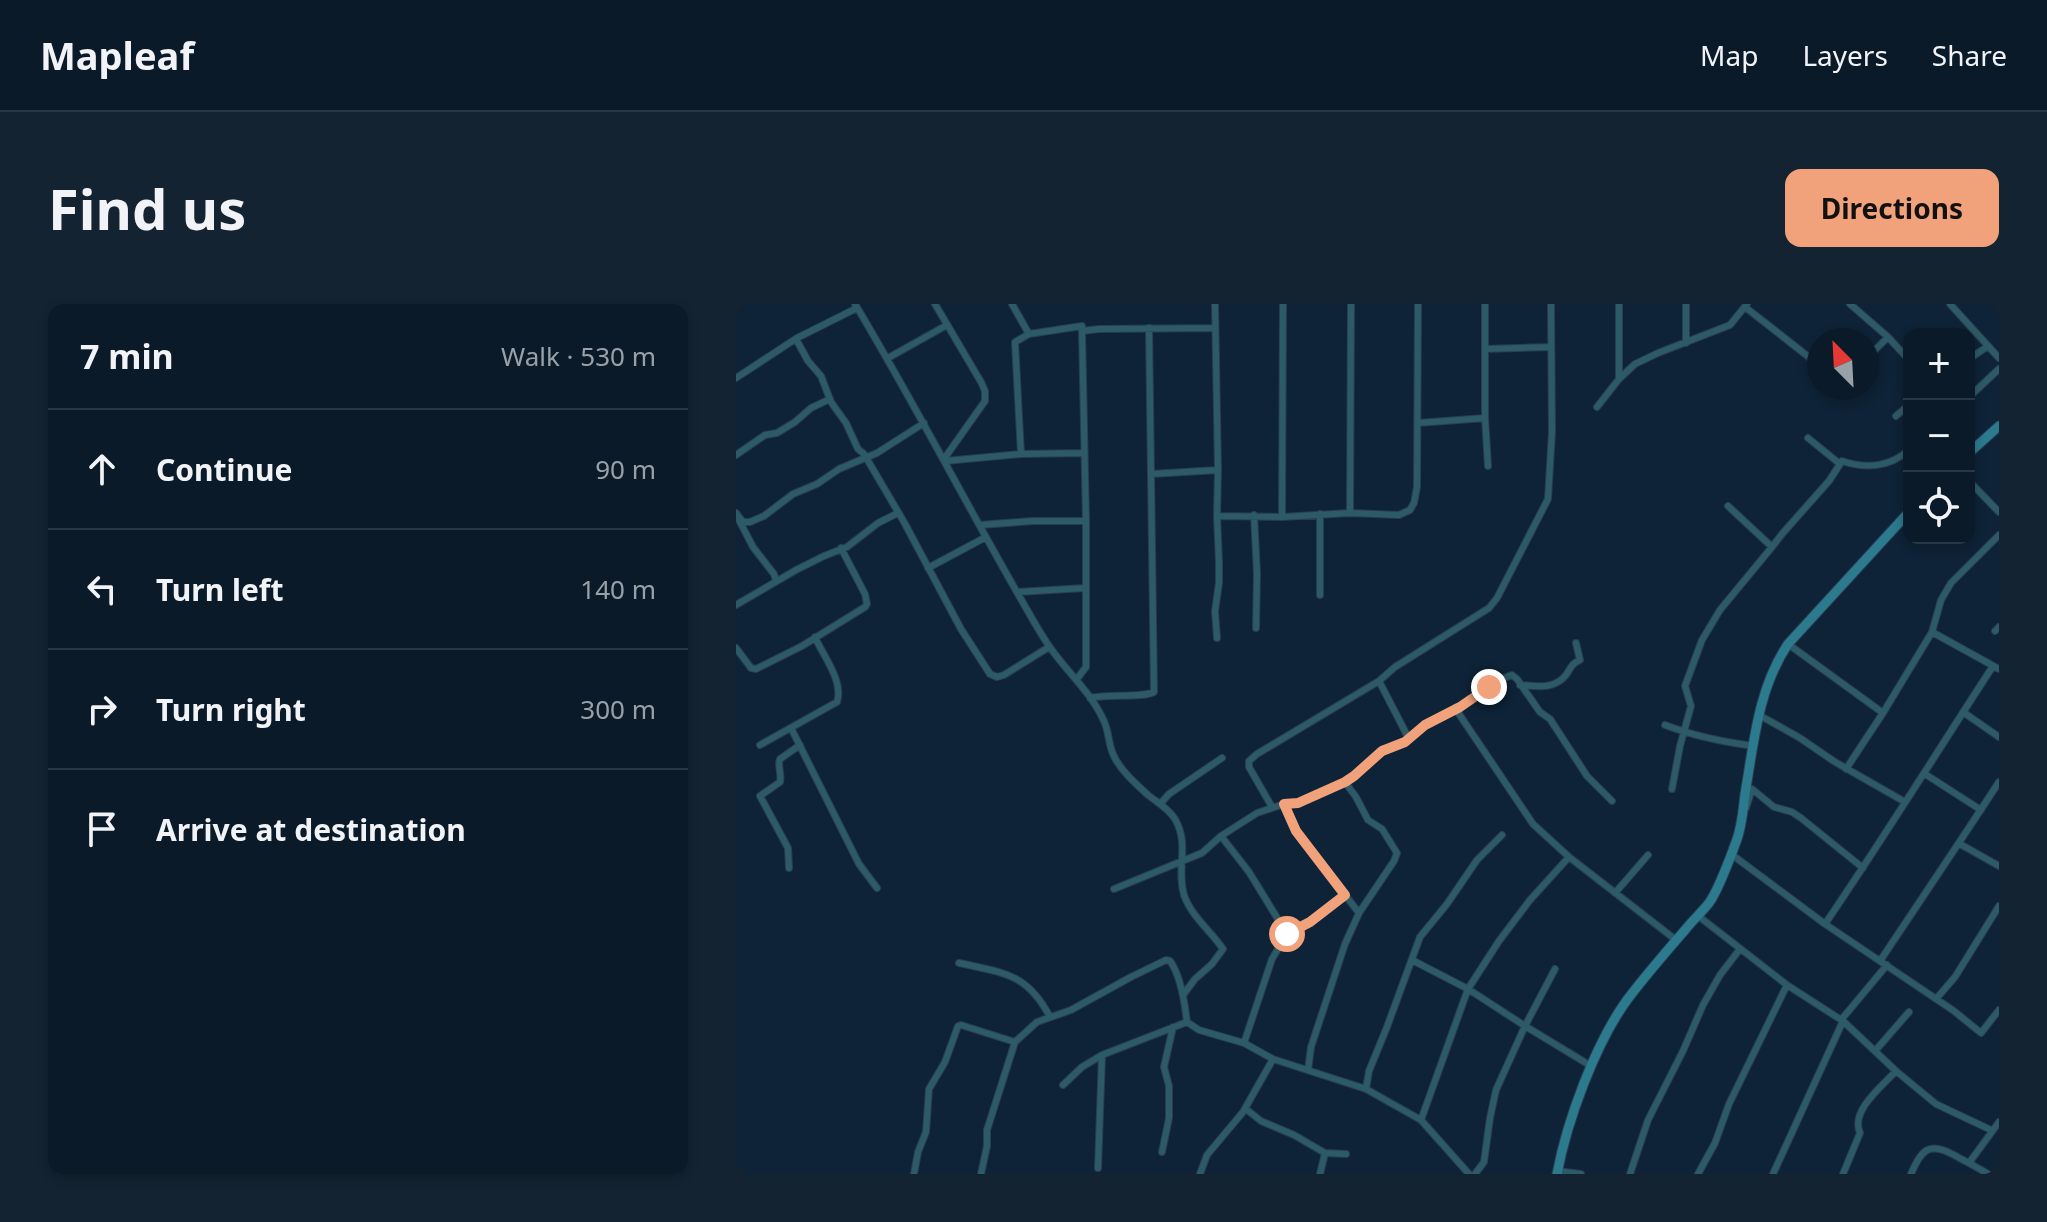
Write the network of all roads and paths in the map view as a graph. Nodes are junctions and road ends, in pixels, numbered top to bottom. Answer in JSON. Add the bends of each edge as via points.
{"nodes":[{"id":1,"x":935,"y":304,"type":"edge"},
{"id":2,"x":1012,"y":304,"type":"edge"},
{"id":3,"x":1215,"y":304,"type":"edge"},
{"id":4,"x":1283,"y":304,"type":"edge"},
{"id":5,"x":1351,"y":304,"type":"edge"},
{"id":6,"x":1418,"y":304,"type":"edge"},
{"id":7,"x":1485,"y":304,"type":"edge"},
{"id":8,"x":1551,"y":304,"type":"edge"},
{"id":9,"x":1619,"y":304,"type":"edge"},
{"id":10,"x":1686,"y":304,"type":"edge"},
{"id":11,"x":1850,"y":304,"type":"edge"},
{"id":12,"x":1950,"y":304,"type":"edge"},
{"id":13,"x":856,"y":306,"type":"edge"},
{"id":14,"x":1746,"y":306,"type":"edge"},
{"id":15,"x":947,"y":325,"type":"junction"},
{"id":16,"x":1149,"y":328,"type":"junction"},
{"id":17,"x":1215,"y":328,"type":"junction"},
{"id":18,"x":1082,"y":331,"type":"junction"},
{"id":19,"x":1029,"y":334,"type":"junction"},
{"id":20,"x":1888,"y":337,"type":"junction"},
{"id":21,"x":796,"y":339,"type":"junction"},
{"id":22,"x":1686,"y":343,"type":"junction"},
{"id":23,"x":1879,"y":346,"type":"edge"},
{"id":24,"x":1988,"y":346,"type":"junction"},
{"id":25,"x":1551,"y":347,"type":"junction"},
{"id":26,"x":1485,"y":349,"type":"junction"},
{"id":27,"x":1903,"y":353,"type":"edge"},
{"id":28,"x":1807,"y":355,"type":"edge"},
{"id":29,"x":1975,"y":355,"type":"edge"},
{"id":30,"x":888,"y":358,"type":"junction"},
{"id":31,"x":1999,"y":358,"type":"edge"},
{"id":32,"x":1999,"y":369,"type":"edge"},
{"id":33,"x":736,"y":378,"type":"edge"},
{"id":34,"x":1619,"y":379,"type":"junction"},
{"id":35,"x":1975,"y":391,"type":"edge"},
{"id":36,"x":830,"y":399,"type":"junction"},
{"id":37,"x":1597,"y":407,"type":"dead end"},
{"id":38,"x":1903,"y":410,"type":"edge"},
{"id":39,"x":1896,"y":416,"type":"dead end"},
{"id":40,"x":1485,"y":418,"type":"junction"},
{"id":41,"x":924,"y":423,"type":"junction"},
{"id":42,"x":1418,"y":423,"type":"junction"},
{"id":43,"x":1999,"y":426,"type":"edge"},
{"id":44,"x":1808,"y":438,"type":"dead end"},
{"id":45,"x":1975,"y":448,"type":"edge"},
{"id":46,"x":1084,"y":453,"type":"junction"},
{"id":47,"x":1021,"y":454,"type":"junction"},
{"id":48,"x":736,"y":455,"type":"edge"},
{"id":49,"x":1903,"y":455,"type":"edge"},
{"id":50,"x":866,"y":458,"type":"junction"},
{"id":51,"x":945,"y":460,"type":"junction"},
{"id":52,"x":1840,"y":464,"type":"junction"},
{"id":53,"x":1488,"y":466,"type":"dead end"},
{"id":54,"x":1218,"y":470,"type":"junction"},
{"id":55,"x":1151,"y":474,"type":"junction"},
{"id":56,"x":1975,"y":487,"type":"edge"},
{"id":57,"x":1728,"y":506,"type":"dead end"},
{"id":58,"x":1999,"y":512,"type":"edge"},
{"id":59,"x":898,"y":513,"type":"junction"},
{"id":60,"x":1350,"y":513,"type":"junction"},
{"id":61,"x":1320,"y":514,"type":"junction"},
{"id":62,"x":1254,"y":515,"type":"junction"},
{"id":63,"x":737,"y":516,"type":"edge"},
{"id":64,"x":1217,"y":516,"type":"junction"},
{"id":65,"x":1282,"y":517,"type":"junction"},
{"id":66,"x":1903,"y":519,"type":"edge"},
{"id":67,"x":1086,"y":521,"type":"junction"},
{"id":68,"x":980,"y":525,"type":"junction"},
{"id":69,"x":1999,"y":535,"type":"edge"},
{"id":70,"x":986,"y":537,"type":"junction"},
{"id":71,"x":1772,"y":547,"type":"junction"},
{"id":72,"x":841,"y":548,"type":"junction"},
{"id":73,"x":928,"y":568,"type":"junction"},
{"id":74,"x":776,"y":581,"type":"junction"},
{"id":75,"x":1085,"y":588,"type":"junction"},
{"id":76,"x":1017,"y":592,"type":"junction"},
{"id":77,"x":1320,"y":595,"type":"dead end"},
{"id":78,"x":736,"y":605,"type":"edge"},
{"id":79,"x":1256,"y":628,"type":"dead end"},
{"id":80,"x":1932,"y":632,"type":"junction"},
{"id":81,"x":815,"y":637,"type":"junction"},
{"id":82,"x":1217,"y":638,"type":"dead end"},
{"id":83,"x":1576,"y":643,"type":"dead end"},
{"id":84,"x":1788,"y":644,"type":"junction"},
{"id":85,"x":1049,"y":647,"type":"junction"},
{"id":86,"x":736,"y":648,"type":"edge"},
{"id":87,"x":1996,"y":668,"type":"edge"},
{"id":88,"x":1077,"y":679,"type":"junction"},
{"id":89,"x":1379,"y":681,"type":"junction"},
{"id":90,"x":1520,"y":685,"type":"junction"},
{"id":91,"x":1090,"y":698,"type":"junction"},
{"id":92,"x":1455,"y":708,"type":"junction"},
{"id":93,"x":1963,"y":712,"type":"junction"},
{"id":94,"x":1883,"y":713,"type":"junction"},
{"id":95,"x":1759,"y":715,"type":"junction"},
{"id":96,"x":1665,"y":725,"type":"dead end"},
{"id":97,"x":791,"y":728,"type":"junction"},
{"id":98,"x":1684,"y":732,"type":"junction"},
{"id":99,"x":1999,"y":737,"type":"edge"},
{"id":100,"x":1409,"y":739,"type":"junction"},
{"id":101,"x":760,"y":745,"type":"dead end"},
{"id":102,"x":800,"y":745,"type":"junction"},
{"id":103,"x":1754,"y":746,"type":"junction"},
{"id":104,"x":1222,"y":758,"type":"dead end"},
{"id":105,"x":1846,"y":769,"type":"junction"},
{"id":106,"x":1925,"y":774,"type":"junction"},
{"id":107,"x":1345,"y":782,"type":"junction"},
{"id":108,"x":1999,"y":782,"type":"edge"},
{"id":109,"x":1672,"y":789,"type":"dead end"},
{"id":110,"x":1612,"y":801,"type":"dead end"},
{"id":111,"x":1905,"y":802,"type":"junction"},
{"id":112,"x":1161,"y":803,"type":"junction"},
{"id":113,"x":1284,"y":804,"type":"junction"},
{"id":114,"x":1272,"y":807,"type":"junction"},
{"id":115,"x":1981,"y":810,"type":"junction"},
{"id":116,"x":1502,"y":835,"type":"dead end"},
{"id":117,"x":1221,"y":836,"type":"junction"},
{"id":118,"x":1738,"y":839,"type":"junction"},
{"id":119,"x":1960,"y":844,"type":"junction"},
{"id":120,"x":1731,"y":854,"type":"junction"},
{"id":121,"x":1648,"y":855,"type":"dead end"},
{"id":122,"x":1569,"y":857,"type":"junction"},
{"id":123,"x":1181,"y":862,"type":"junction"},
{"id":124,"x":1999,"y":866,"type":"edge"},
{"id":125,"x":789,"y":868,"type":"dead end"},
{"id":126,"x":1863,"y":868,"type":"junction"},
{"id":127,"x":877,"y":888,"type":"dead end"},
{"id":128,"x":1114,"y":889,"type":"dead end"},
{"id":129,"x":1615,"y":893,"type":"junction"},
{"id":130,"x":1345,"y":895,"type":"junction"},
{"id":131,"x":1999,"y":906,"type":"edge"},
{"id":132,"x":1359,"y":913,"type":"junction"},
{"id":133,"x":1697,"y":915,"type":"junction"},
{"id":134,"x":1825,"y":924,"type":"junction"},
{"id":135,"x":1287,"y":934,"type":"junction"},
{"id":136,"x":1676,"y":940,"type":"junction"},
{"id":137,"x":1740,"y":949,"type":"junction"},
{"id":138,"x":1412,"y":960,"type":"junction"},
{"id":139,"x":959,"y":963,"type":"dead end"},
{"id":140,"x":1883,"y":963,"type":"junction"},
{"id":141,"x":1555,"y":969,"type":"dead end"},
{"id":142,"x":1787,"y":985,"type":"junction"},
{"id":143,"x":1468,"y":989,"type":"junction"},
{"id":144,"x":1183,"y":995,"type":"junction"},
{"id":145,"x":1936,"y":999,"type":"junction"},
{"id":146,"x":1999,"y":1010,"type":"edge"},
{"id":147,"x":1909,"y":1012,"type":"dead end"},
{"id":148,"x":1050,"y":1017,"type":"junction"},
{"id":149,"x":1842,"y":1021,"type":"junction"},
{"id":150,"x":1187,"y":1022,"type":"junction"},
{"id":151,"x":1525,"y":1026,"type":"junction"},
{"id":152,"x":1173,"y":1027,"type":"junction"},
{"id":153,"x":1015,"y":1042,"type":"junction"},
{"id":154,"x":1244,"y":1043,"type":"junction"},
{"id":155,"x":1875,"y":1051,"type":"junction"},
{"id":156,"x":1102,"y":1055,"type":"junction"},
{"id":157,"x":1273,"y":1059,"type":"junction"},
{"id":158,"x":1591,"y":1066,"type":"junction"},
{"id":159,"x":1308,"y":1070,"type":"junction"},
{"id":160,"x":1896,"y":1071,"type":"junction"},
{"id":161,"x":1063,"y":1085,"type":"dead end"},
{"id":162,"x":1366,"y":1089,"type":"junction"},
{"id":163,"x":1246,"y":1109,"type":"junction"},
{"id":164,"x":1421,"y":1120,"type":"junction"},
{"id":165,"x":1999,"y":1122,"type":"edge"},
{"id":166,"x":1991,"y":1130,"type":"junction"},
{"id":167,"x":1162,"y":1152,"type":"dead end"},
{"id":168,"x":1325,"y":1153,"type":"junction"},
{"id":169,"x":1346,"y":1154,"type":"dead end"},
{"id":170,"x":1969,"y":1163,"type":"junction"},
{"id":171,"x":1098,"y":1168,"type":"dead end"},
{"id":172,"x":1557,"y":1173,"type":"edge"},
{"id":173,"x":914,"y":1174,"type":"edge"},
{"id":174,"x":981,"y":1174,"type":"edge"},
{"id":175,"x":1200,"y":1174,"type":"edge"},
{"id":176,"x":1320,"y":1174,"type":"edge"},
{"id":177,"x":1472,"y":1174,"type":"edge"},
{"id":178,"x":1581,"y":1174,"type":"edge"},
{"id":179,"x":1630,"y":1174,"type":"edge"},
{"id":180,"x":1698,"y":1174,"type":"edge"},
{"id":181,"x":1773,"y":1174,"type":"edge"},
{"id":182,"x":1843,"y":1174,"type":"edge"},
{"id":183,"x":1911,"y":1174,"type":"edge"},
{"id":184,"x":1988,"y":1174,"type":"edge"}],
"edges":[{"from":1,"to":15,"type":"street"},
{"from":2,"to":19,"type":"street"},
{"from":3,"to":17,"type":"street"},
{"from":4,"to":65,"type":"street"},
{"from":5,"to":60,"type":"street"},
{"from":6,"to":42,"type":"street"},
{"from":7,"to":26,"type":"street"},
{"from":8,"to":25,"type":"street"},
{"from":9,"to":34,"type":"street"},
{"from":10,"to":22,"type":"street"},
{"from":11,"to":20,"type":"street"},
{"from":12,"to":24,"type":"street"},
{"from":13,"to":21,"type":"street"},
{"from":13,"to":30,"type":"street"},
{"from":14,"to":22,"type":"street","via":[[1730,325]]},
{"from":14,"to":28,"type":"street"},
{"from":15,"to":30,"type":"street"},
{"from":15,"to":51,"type":"street","via":[[981,382],[985,401]]},
{"from":16,"to":17,"type":"street"},
{"from":16,"to":18,"type":"street"},
{"from":16,"to":55,"type":"street"},
{"from":17,"to":54,"type":"street"},
{"from":18,"to":19,"type":"street","via":[[1082,326]]},
{"from":18,"to":46,"type":"street"},
{"from":19,"to":47,"type":"street","via":[[1015,342]]},
{"from":20,"to":23,"type":"street"},
{"from":20,"to":27,"type":"street"},
{"from":21,"to":33,"type":"street"},
{"from":21,"to":36,"type":"street"},
{"from":22,"to":34,"type":"street","via":[[1635,364]]},
{"from":24,"to":29,"type":"street"},
{"from":24,"to":31,"type":"street"},
{"from":25,"to":26,"type":"street"},
{"from":25,"to":89,"type":"street","via":[[1548,499],[1489,608]]},
{"from":26,"to":40,"type":"street"},
{"from":30,"to":41,"type":"street"},
{"from":32,"to":35,"type":"street"},
{"from":34,"to":37,"type":"street"},
{"from":36,"to":48,"type":"street"},
{"from":36,"to":50,"type":"street"},
{"from":38,"to":39,"type":"street"},
{"from":40,"to":42,"type":"street"},
{"from":40,"to":53,"type":"street"},
{"from":41,"to":50,"type":"street"},
{"from":41,"to":51,"type":"street"},
{"from":42,"to":60,"type":"street","via":[[1417,487],[1410,510],[1399,515]]},
{"from":43,"to":45,"type":"street"},
{"from":44,"to":52,"type":"street"},
{"from":46,"to":47,"type":"street"},
{"from":46,"to":67,"type":"street"},
{"from":47,"to":51,"type":"street"},
{"from":49,"to":52,"type":"street","via":[[1888,464]]},
{"from":50,"to":59,"type":"street"},
{"from":50,"to":63,"type":"street","via":[[793,494],[764,516],[750,522]]},
{"from":51,"to":68,"type":"street"},
{"from":52,"to":71,"type":"street"},
{"from":54,"to":55,"type":"street"},
{"from":54,"to":64,"type":"street"},
{"from":55,"to":91,"type":"street","via":[[1154,692]]},
{"from":56,"to":58,"type":"street"},
{"from":57,"to":71,"type":"street"},
{"from":59,"to":72,"type":"street"},
{"from":59,"to":73,"type":"street"},
{"from":60,"to":61,"type":"street"},
{"from":61,"to":65,"type":"street"},
{"from":61,"to":77,"type":"street"},
{"from":62,"to":64,"type":"street"},
{"from":62,"to":65,"type":"street"},
{"from":62,"to":79,"type":"street"},
{"from":63,"to":74,"type":"street"},
{"from":64,"to":82,"type":"street"},
{"from":66,"to":84,"type":"street"},
{"from":67,"to":68,"type":"street"},
{"from":67,"to":75,"type":"street"},
{"from":68,"to":70,"type":"street"},
{"from":69,"to":80,"type":"street","via":[[1951,583]]},
{"from":70,"to":73,"type":"street"},
{"from":70,"to":76,"type":"street"},
{"from":71,"to":98,"type":"street","via":[[1702,640],[1685,686],[1691,706]]},
{"from":72,"to":74,"type":"street"},
{"from":72,"to":81,"type":"street","via":[[867,604]]},
{"from":73,"to":85,"type":"street","via":[[990,674],[1004,675]]},
{"from":74,"to":78,"type":"street"},
{"from":75,"to":76,"type":"street"},
{"from":75,"to":88,"type":"street","via":[[1086,667]]},
{"from":76,"to":85,"type":"street"},
{"from":80,"to":87,"type":"street"},
{"from":80,"to":94,"type":"street"},
{"from":81,"to":86,"type":"street","via":[[756,669]]},
{"from":81,"to":97,"type":"street","via":[[839,697]]},
{"from":83,"to":90,"type":"street","via":[[1580,660],[1563,679],[1543,687]]},
{"from":84,"to":94,"type":"street"},
{"from":84,"to":95,"type":"street","via":[[1775,662]]},
{"from":85,"to":88,"type":"street"},
{"from":87,"to":93,"type":"street"},
{"from":88,"to":91,"type":"street"},
{"from":89,"to":100,"type":"street"},
{"from":89,"to":114,"type":"street","via":[[1249,761]]},
{"from":90,"to":92,"type":"street","via":[[1512,675]]},
{"from":90,"to":110,"type":"street","via":[[1587,776]]},
{"from":91,"to":112,"type":"street","via":[[1104,720],[1112,754],[1139,787]]},
{"from":92,"to":100,"type":"street"},
{"from":92,"to":122,"type":"street","via":[[1533,824]]},
{"from":93,"to":99,"type":"street"},
{"from":93,"to":106,"type":"street"},
{"from":94,"to":105,"type":"street"},
{"from":95,"to":103,"type":"street"},
{"from":95,"to":105,"type":"street"},
{"from":96,"to":98,"type":"street"},
{"from":97,"to":101,"type":"street"},
{"from":97,"to":102,"type":"street"},
{"from":98,"to":103,"type":"street"},
{"from":98,"to":109,"type":"street"},
{"from":100,"to":107,"type":"street","via":[[1382,751]]},
{"from":102,"to":125,"type":"street","via":[[780,759],[780,782],[760,796],[788,848]]},
{"from":102,"to":127,"type":"street","via":[[859,864]]},
{"from":103,"to":118,"type":"street"},
{"from":104,"to":112,"type":"street"},
{"from":105,"to":111,"type":"street"},
{"from":106,"to":111,"type":"street"},
{"from":106,"to":115,"type":"street"},
{"from":107,"to":113,"type":"street"},
{"from":107,"to":132,"type":"street","via":[[1397,853]]},
{"from":108,"to":115,"type":"street"},
{"from":111,"to":126,"type":"street"},
{"from":112,"to":123,"type":"street","via":[[1181,830]]},
{"from":113,"to":114,"type":"street"},
{"from":113,"to":130,"type":"street","via":[[1296,831]]},
{"from":114,"to":117,"type":"street"},
{"from":115,"to":119,"type":"street"},
{"from":116,"to":138,"type":"street","via":[[1420,937]]},
{"from":117,"to":123,"type":"street"},
{"from":117,"to":135,"type":"street"},
{"from":118,"to":120,"type":"street"},
{"from":118,"to":126,"type":"street","via":[[1752,789],[1774,807],[1801,818]]},
{"from":119,"to":124,"type":"street"},
{"from":119,"to":140,"type":"street"},
{"from":120,"to":133,"type":"street","via":[[1710,902]]},
{"from":120,"to":134,"type":"street"},
{"from":121,"to":129,"type":"street"},
{"from":122,"to":129,"type":"street"},
{"from":122,"to":143,"type":"street","via":[[1530,900]]},
{"from":123,"to":128,"type":"street"},
{"from":123,"to":144,"type":"street","via":[[1185,896],[1223,949]]},
{"from":126,"to":134,"type":"street"},
{"from":129,"to":136,"type":"street"},
{"from":130,"to":132,"type":"street"},
{"from":130,"to":135,"type":"street"},
{"from":131,"to":145,"type":"street"},
{"from":132,"to":159,"type":"street","via":[[1325,1002]]},
{"from":133,"to":136,"type":"street"},
{"from":133,"to":137,"type":"street"},
{"from":134,"to":140,"type":"street"},
{"from":135,"to":154,"type":"street","via":[[1269,968]]},
{"from":136,"to":158,"type":"street","via":[[1624,1004]]},
{"from":137,"to":142,"type":"street"},
{"from":137,"to":179,"type":"street","via":[[1703,1005],[1648,1120]]},
{"from":138,"to":143,"type":"street"},
{"from":138,"to":162,"type":"street"},
{"from":139,"to":148,"type":"street","via":[[1023,983],[1041,999]]},
{"from":140,"to":145,"type":"street"},
{"from":140,"to":149,"type":"street"},
{"from":141,"to":151,"type":"street"},
{"from":142,"to":149,"type":"street"},
{"from":142,"to":180,"type":"street"},
{"from":143,"to":151,"type":"street"},
{"from":143,"to":164,"type":"street"},
{"from":144,"to":148,"type":"street","via":[[1174,966],[1166,960]]},
{"from":144,"to":150,"type":"street"},
{"from":145,"to":146,"type":"street","via":[[1981,1033]]},
{"from":147,"to":155,"type":"street"},
{"from":148,"to":153,"type":"street"},
{"from":149,"to":155,"type":"street"},
{"from":149,"to":181,"type":"street"},
{"from":150,"to":152,"type":"street"},
{"from":150,"to":154,"type":"street"},
{"from":151,"to":158,"type":"street"},
{"from":151,"to":177,"type":"street","via":[[1496,1090],[1484,1162]]},
{"from":152,"to":156,"type":"street"},
{"from":152,"to":167,"type":"street","via":[[1164,1067],[1169,1118]]},
{"from":153,"to":173,"type":"street","via":[[958,1026],[929,1089],[926,1132]]},
{"from":153,"to":174,"type":"street","via":[[987,1130]]},
{"from":154,"to":157,"type":"street"},
{"from":155,"to":160,"type":"street"},
{"from":156,"to":161,"type":"street"},
{"from":156,"to":171,"type":"street"},
{"from":157,"to":159,"type":"street"},
{"from":157,"to":163,"type":"street"},
{"from":158,"to":172,"type":"street"},
{"from":159,"to":162,"type":"street"},
{"from":160,"to":166,"type":"street","via":[[1936,1104]]},
{"from":160,"to":182,"type":"street","via":[[1860,1111],[1860,1133]]},
{"from":162,"to":164,"type":"street"},
{"from":163,"to":168,"type":"street"},
{"from":163,"to":175,"type":"street","via":[[1207,1155]]},
{"from":164,"to":177,"type":"street"},
{"from":165,"to":166,"type":"street"},
{"from":166,"to":170,"type":"street"},
{"from":168,"to":169,"type":"street"},
{"from":168,"to":176,"type":"street"},
{"from":170,"to":183,"type":"street","via":[[1934,1147],[1918,1158]]},
{"from":170,"to":184,"type":"street"},
{"from":172,"to":178,"type":"street"}]}
